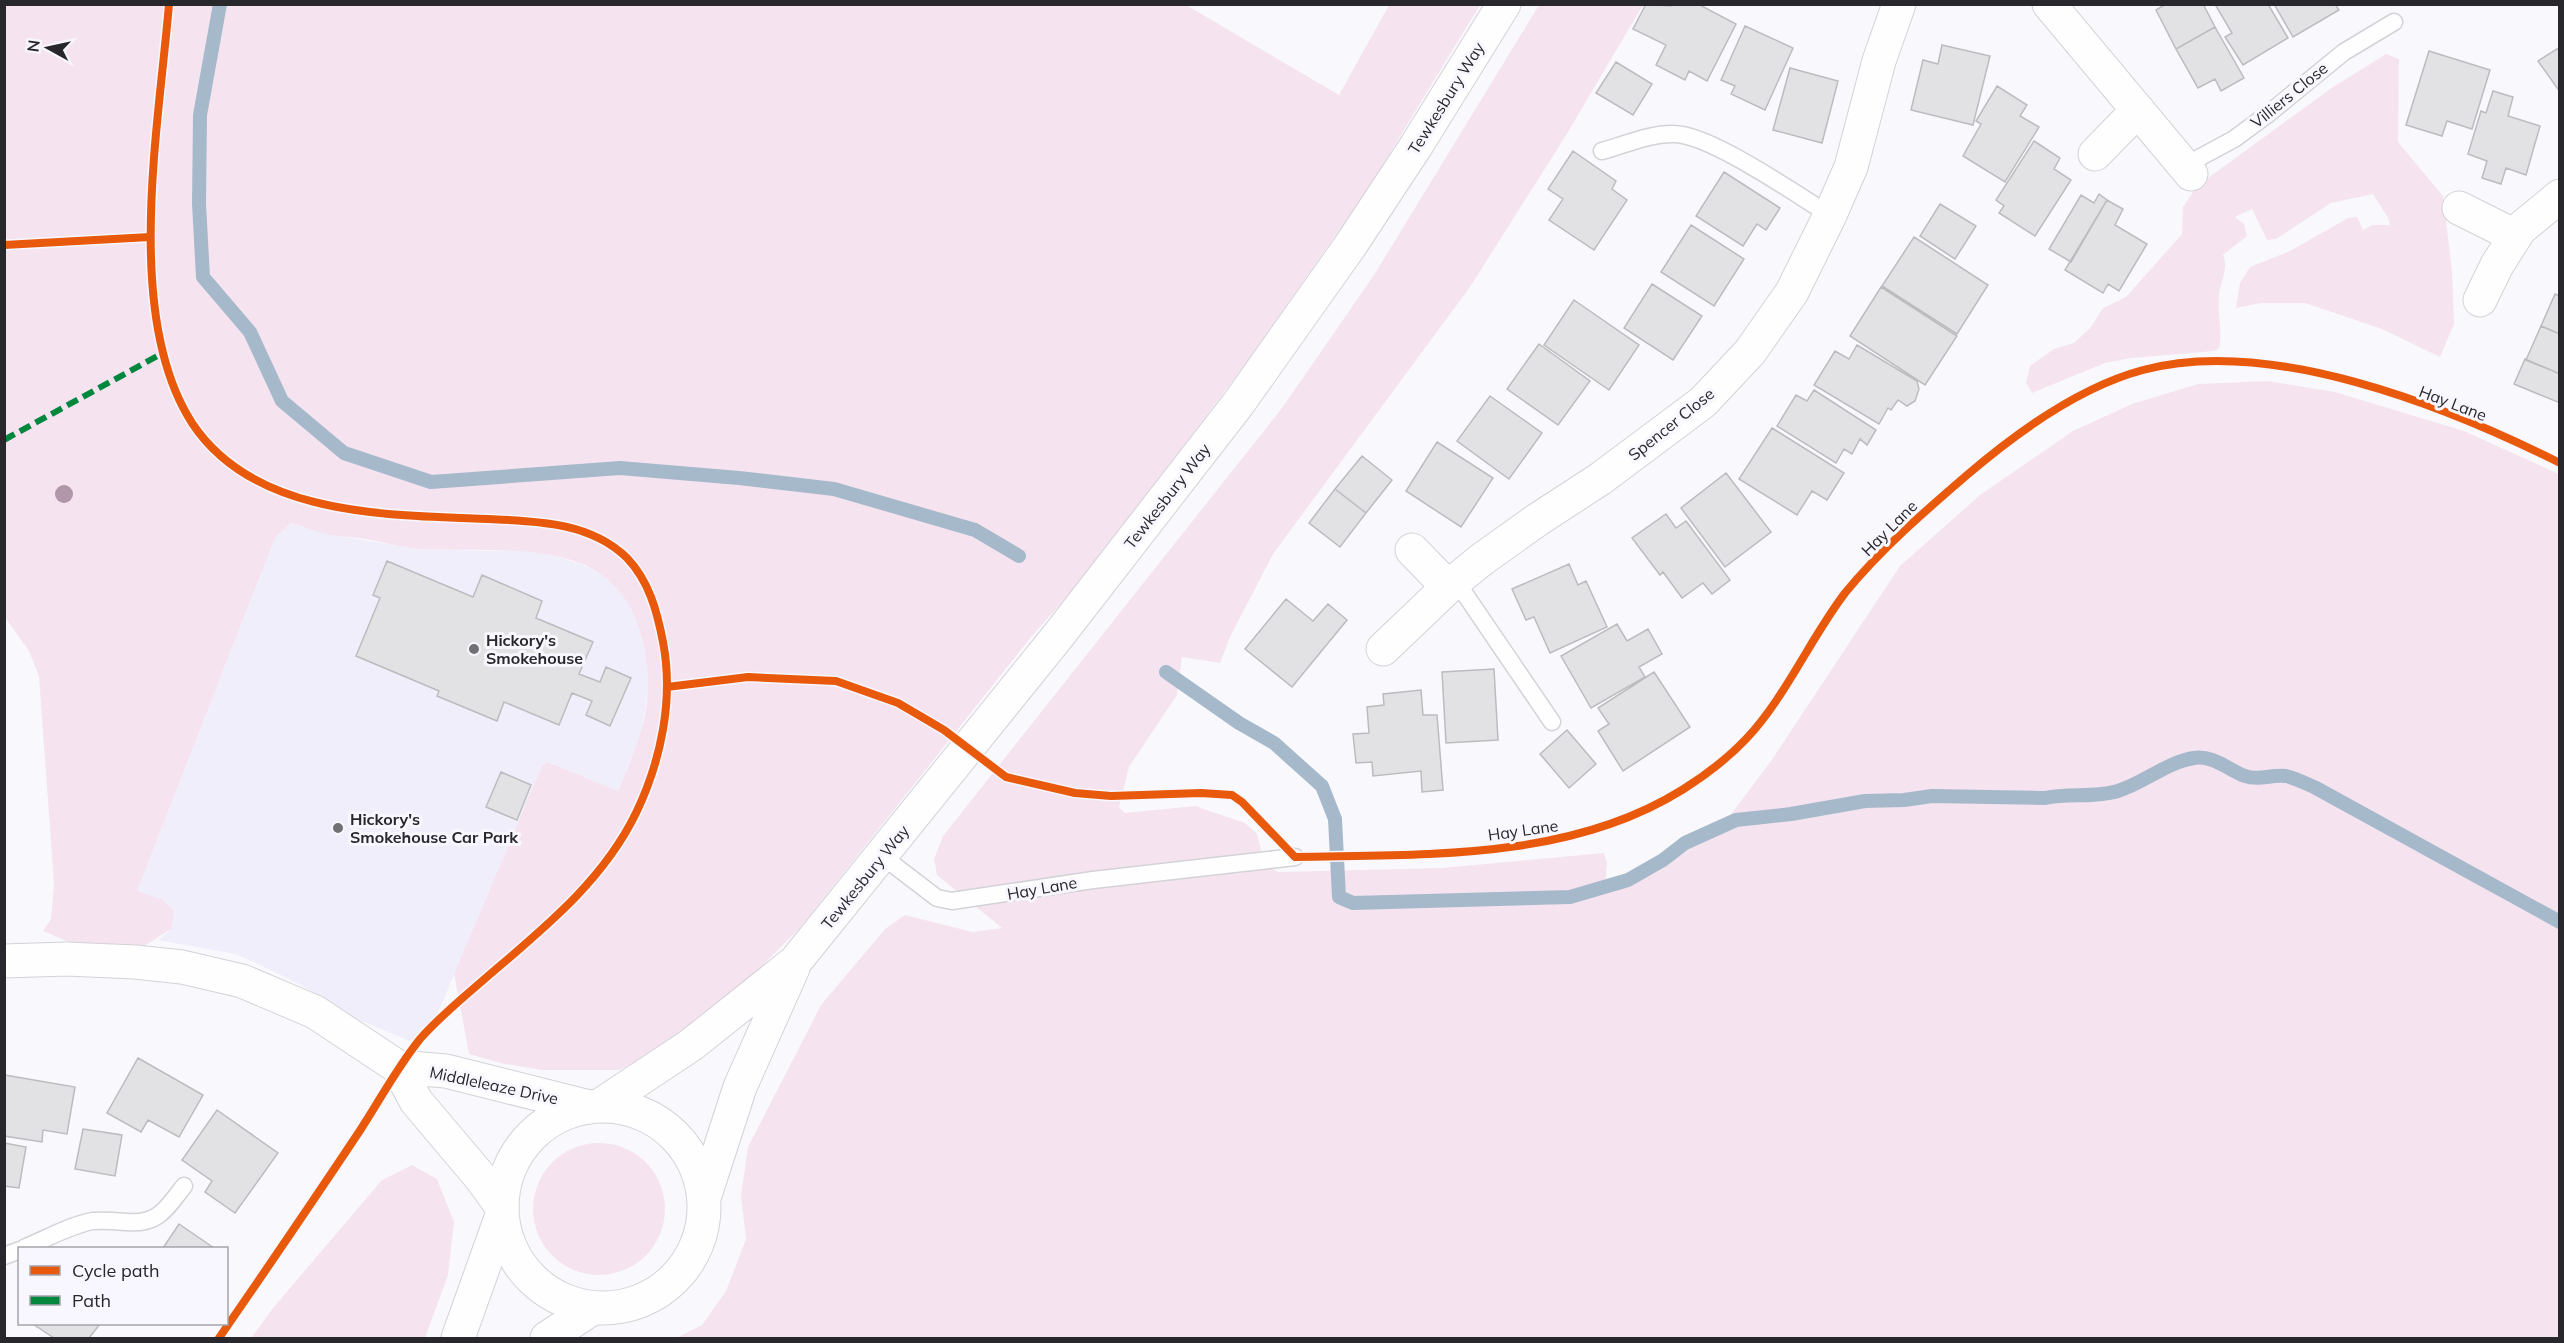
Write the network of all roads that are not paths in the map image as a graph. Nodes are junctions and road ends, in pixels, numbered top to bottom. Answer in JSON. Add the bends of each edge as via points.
{"nodes":[{"id":1,"x":1504,"y":4,"type":"edge"},
{"id":2,"x":1899,"y":4,"type":"edge"},
{"id":3,"x":2049,"y":4,"type":"edge"},
{"id":4,"x":2394,"y":22,"type":"dead end"},
{"id":5,"x":2138,"y":110,"type":"junction"},
{"id":6,"x":1602,"y":151,"type":"dead end"},
{"id":7,"x":2095,"y":154,"type":"dead end"},
{"id":8,"x":2188,"y":170,"type":"joint"},
{"id":9,"x":2559,"y":196,"type":"edge"},
{"id":10,"x":2459,"y":208,"type":"dead end"},
{"id":11,"x":1830,"y":216,"type":"junction"},
{"id":12,"x":2515,"y":236,"type":"junction"},
{"id":13,"x":2480,"y":300,"type":"dead end"},
{"id":14,"x":1412,"y":550,"type":"dead end"},
{"id":15,"x":1452,"y":584,"type":"junction"},
{"id":16,"x":1383,"y":649,"type":"dead end"},
{"id":17,"x":1552,"y":722,"type":"dead end"},
{"id":18,"x":882,"y":856,"type":"junction"},
{"id":19,"x":1295,"y":857,"type":"dead end"},
{"id":20,"x":4,"y":961,"type":"edge"},
{"id":21,"x":795,"y":962,"type":"junction"},
{"id":22,"x":398,"y":1067,"type":"junction"},
{"id":23,"x":594,"y":1106,"type":"junction"},
{"id":24,"x":184,"y":1186,"type":"dead end"},
{"id":25,"x":704,"y":1198,"type":"junction"},
{"id":26,"x":502,"y":1211,"type":"junction"},
{"id":27,"x":26,"y":1247,"type":"edge"},
{"id":28,"x":593,"y":1308,"type":"junction"},
{"id":29,"x":458,"y":1338,"type":"edge"},
{"id":30,"x":547,"y":1338,"type":"edge"}],
"edges":[{"from":1,"to":18,"type":"street","name":"Tewkesbury Way","via":[[1416,146],[1245,394]]},
{"from":2,"to":11,"type":"street","name":"Spencer Close","via":[[1879,61],[1851,167]]},
{"from":3,"to":5,"type":"street","name":"Villiers Close"},
{"from":4,"to":8,"type":"lane","name":"Villiers Close","via":[[2343,52],[2268,114]]},
{"from":5,"to":7,"type":"street"},
{"from":5,"to":8,"type":"street","name":"Villiers Close"},
{"from":6,"to":11,"type":"lane","via":[[1675,134],[1699,139]]},
{"from":9,"to":12,"type":"street"},
{"from":10,"to":12,"type":"street"},
{"from":11,"to":15,"type":"street","name":"Spencer Close","via":[[1792,292],[1750,352],[1702,402]]},
{"from":12,"to":13,"type":"street"},
{"from":14,"to":15,"type":"street"},
{"from":15,"to":16,"type":"street","name":"Spencer Close"},
{"from":15,"to":17,"type":"lane"},
{"from":18,"to":19,"type":"lane","name":"Hay Lane","via":[[938,898],[952,901],[1094,879]]},
{"from":18,"to":21,"type":"street","name":"Tewkesbury Way"},
{"from":20,"to":22,"type":"street","name":"Middleleaze Drive","via":[[135,962],[182,967],[242,981],[315,1012]]},
{"from":21,"to":23,"type":"street","name":"Tewkesbury Way","via":[[691,1046]]},
{"from":21,"to":25,"type":"street","name":"Tewkesbury Way","via":[[740,1087]]},
{"from":22,"to":23,"type":"street","name":"Middleleaze Drive","via":[[446,1071]]},
{"from":22,"to":26,"type":"street","name":"Middleleaze Drive","via":[[416,1101],[481,1178]]},
{"from":23,"to":25,"type":"street","name":"Tewkesbury Way","via":[[635,1111],[668,1130],[692,1158]]},
{"from":23,"to":26,"type":"street","name":"Tewkesbury Way","via":[[548,1123],[523,1145],[510,1167]]},
{"from":24,"to":27,"type":"lane","via":[[155,1219],[139,1223],[93,1221]]},
{"from":25,"to":28,"type":"street","name":"Tewkesbury Way","via":[[699,1240],[674,1280],[634,1304]]},
{"from":26,"to":28,"type":"street","name":"Tewkesbury Way","via":[[514,1255],[534,1281],[561,1300]]},
{"from":26,"to":29,"type":"street","name":"Tewkesbury Way"},
{"from":28,"to":30,"type":"street"}]}
